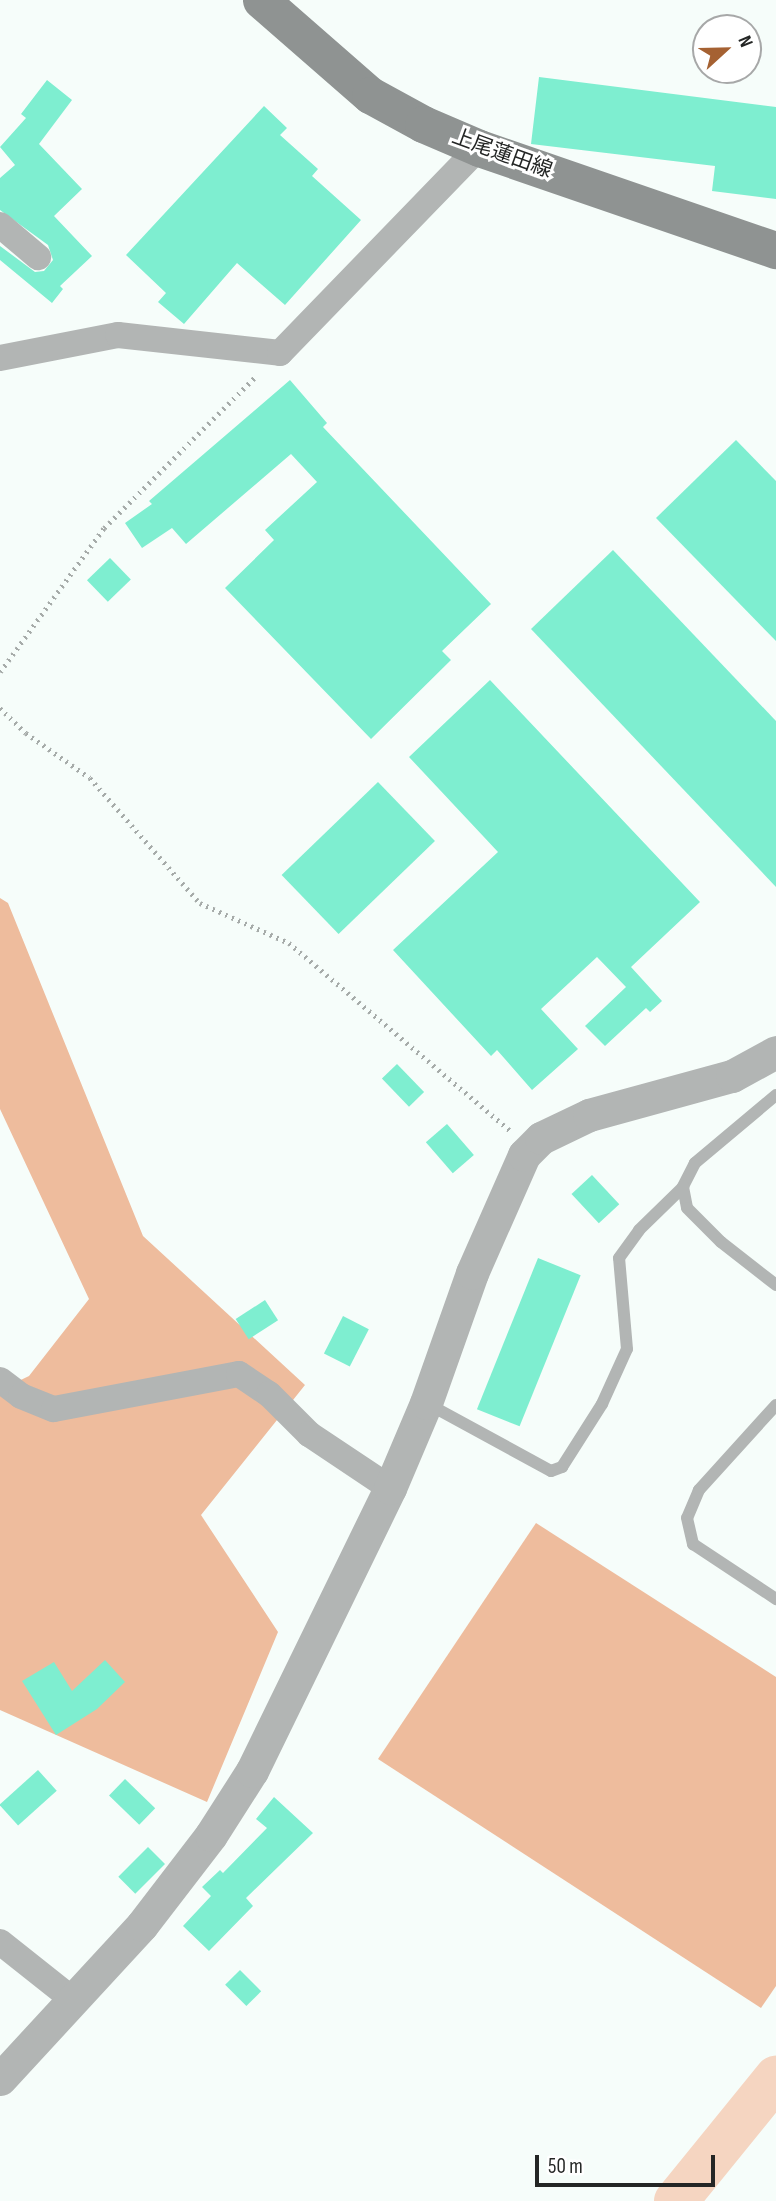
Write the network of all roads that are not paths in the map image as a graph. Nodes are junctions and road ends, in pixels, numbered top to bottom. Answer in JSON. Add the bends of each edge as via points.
{"nodes":[{"id":1,"x":261,"y":0,"type":"edge"},
{"id":2,"x":479,"y":148,"type":"junction"},
{"id":3,"x":0,"y":225,"type":"edge"},
{"id":4,"x":776,"y":250,"type":"edge"},
{"id":5,"x":38,"y":257,"type":"dead end"},
{"id":6,"x":0,"y":358,"type":"edge"},
{"id":7,"x":776,"y":1052,"type":"edge"},
{"id":8,"x":776,"y":1095,"type":"edge"},
{"id":9,"x":683,"y":1187,"type":"junction"},
{"id":10,"x":776,"y":1285,"type":"edge"},
{"id":11,"x":0,"y":1380,"type":"edge"},
{"id":12,"x":426,"y":1403,"type":"junction"},
{"id":13,"x":776,"y":1405,"type":"edge"},
{"id":14,"x":390,"y":1488,"type":"junction"},
{"id":15,"x":776,"y":1599,"type":"edge"},
{"id":16,"x":0,"y":1942,"type":"edge"},
{"id":17,"x":72,"y":2000,"type":"junction"},
{"id":18,"x":0,"y":2079,"type":"edge"}],
"edges":[{"from":1,"to":2,"type":"main road","name":"上尾蓮田線","via":[[370,94]]},
{"from":2,"to":4,"type":"main road","name":"上尾蓮田線"},
{"from":2,"to":6,"type":"street","via":[[280,353],[118,335]]},
{"from":3,"to":5,"type":"street"},
{"from":7,"to":12,"type":"street","via":[[732,1076],[589,1115],[531,1148],[512,1174]]},
{"from":8,"to":9,"type":"lane","via":[[695,1163]]},
{"from":9,"to":10,"type":"lane","via":[[687,1208]]},
{"from":9,"to":12,"type":"lane","via":[[639,1230],[619,1258],[627,1349],[602,1404],[562,1467],[551,1471]]},
{"from":11,"to":14,"type":"street","via":[[21,1396],[54,1409],[239,1374],[269,1394],[309,1434]]},
{"from":12,"to":14,"type":"street"},
{"from":13,"to":15,"type":"lane","via":[[699,1490],[687,1518],[693,1544]]},
{"from":14,"to":17,"type":"street","via":[[252,1771],[211,1835],[142,1925]]},
{"from":16,"to":17,"type":"street"},
{"from":17,"to":18,"type":"street"}]}
